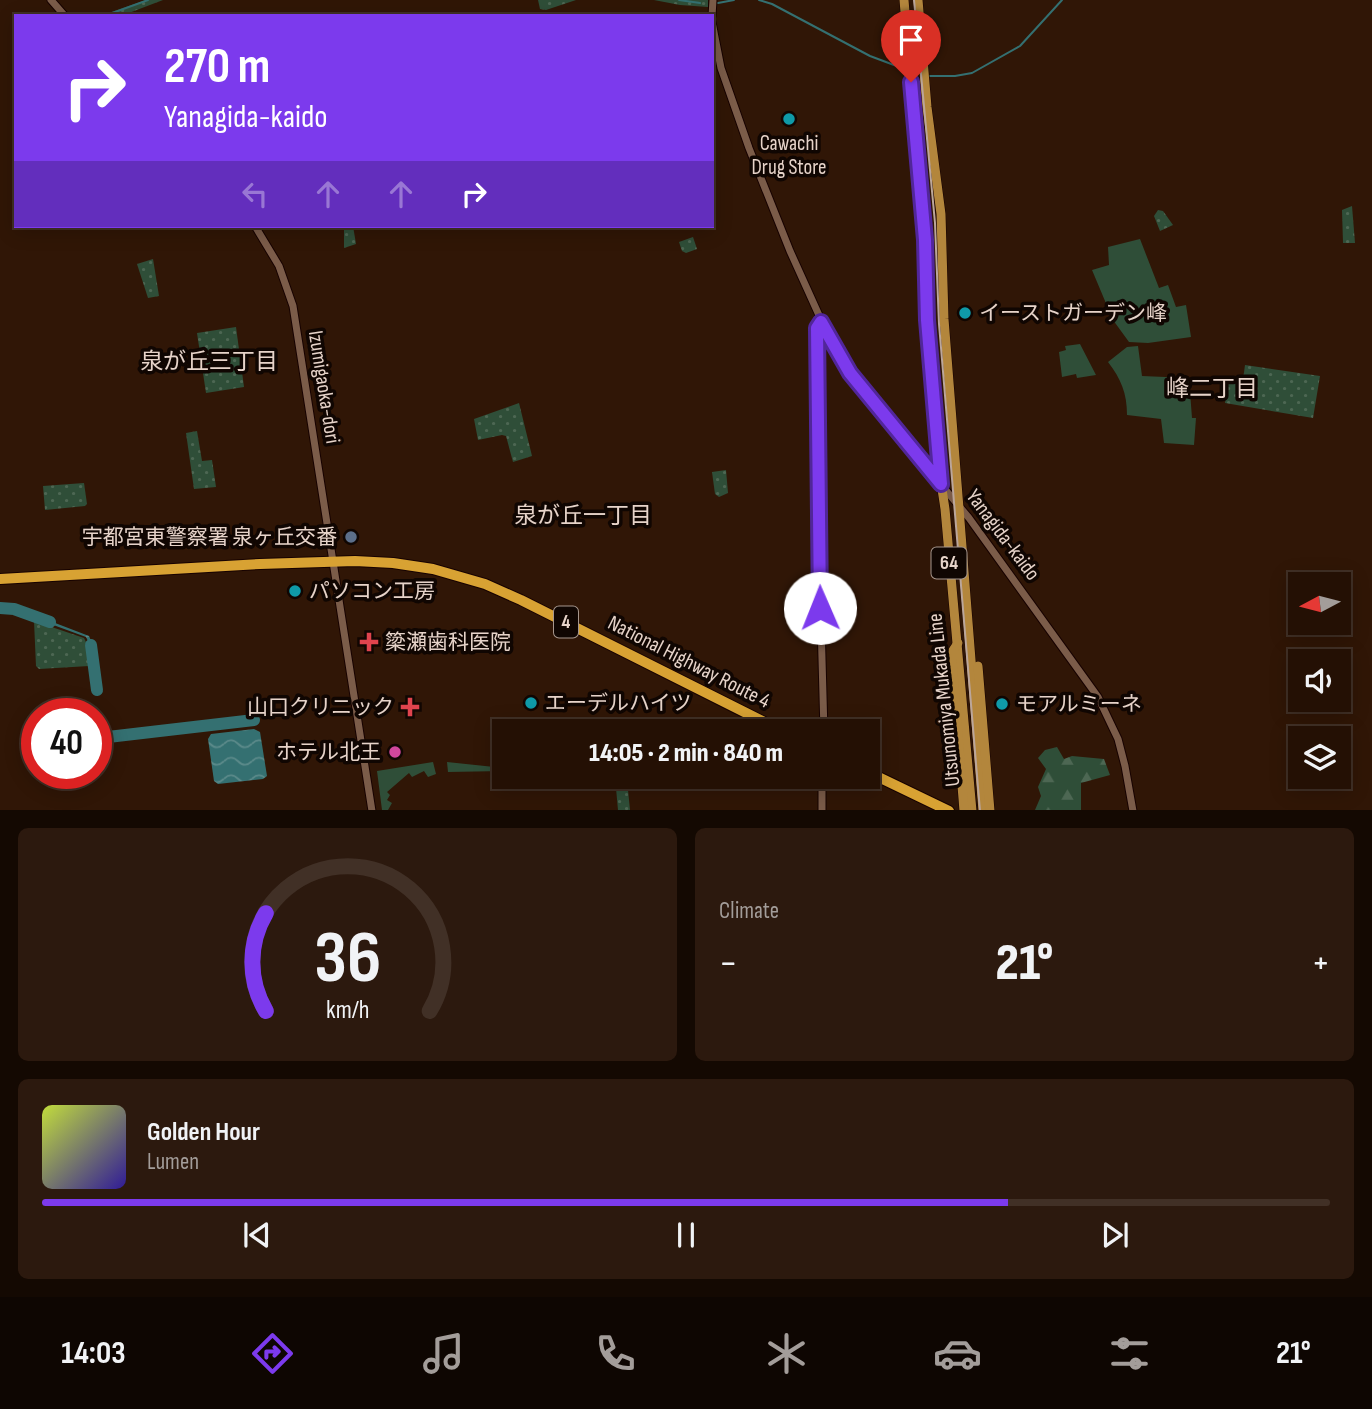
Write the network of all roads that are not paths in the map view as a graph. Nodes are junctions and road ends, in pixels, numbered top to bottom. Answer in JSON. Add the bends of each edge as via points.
{"nodes":[{"id":1,"x":51,"y":0,"type":"edge"},
{"id":2,"x":904,"y":0,"type":"edge"},
{"id":3,"x":918,"y":0,"type":"edge"},
{"id":4,"x":63,"y":14,"type":"edge"},
{"id":5,"x":714,"y":32,"type":"edge"},
{"id":6,"x":256,"y":228,"type":"edge"},
{"id":7,"x":821,"y":322,"type":"junction"},
{"id":8,"x":941,"y":484,"type":"junction"},
{"id":9,"x":960,"y":508,"type":"junction"},
{"id":10,"x":334,"y":561,"type":"junction"},
{"id":11,"x":0,"y":579,"type":"edge"},
{"id":12,"x":969,"y":623,"type":"junction"},
{"id":13,"x":958,"y":643,"type":"junction"},
{"id":14,"x":758,"y":719,"type":"edge"},
{"id":15,"x":824,"y":719,"type":"edge"},
{"id":16,"x":880,"y":778,"type":"edge"},
{"id":17,"x":821,"y":789,"type":"edge"},
{"id":18,"x":372,"y":810,"type":"edge"},
{"id":19,"x":822,"y":810,"type":"edge"},
{"id":20,"x":949,"y":810,"type":"edge"},
{"id":21,"x":964,"y":810,"type":"edge"},
{"id":22,"x":972,"y":810,"type":"edge"},
{"id":23,"x":983,"y":810,"type":"edge"},
{"id":24,"x":990,"y":810,"type":"edge"},
{"id":25,"x":1133,"y":810,"type":"edge"}],
"edges":[{"from":1,"to":4,"type":"street"},
{"from":2,"to":8,"type":"main road","name":"Utsunomiya Mukada Line","number":"64"},
{"from":3,"to":9,"type":"main road","name":"Utsunomiya Mukada Line","number":"64","via":[[941,214],[944,319]]},
{"from":5,"to":7,"type":"street","name":"Yanagida-kaido","via":[[721,68],[747,143]]},
{"from":6,"to":10,"type":"street","name":"Izumigaoka-dori","via":[[282,271],[293,306]]},
{"from":7,"to":8,"type":"street","name":"Yanagida-kaido","via":[[850,373]]},
{"from":7,"to":15,"type":"street","via":[[817,328]]},
{"from":8,"to":9,"type":"street","name":"Yanagida-kaido"},
{"from":8,"to":13,"type":"main road","name":"Utsunomiya Mukada Line","number":"64"},
{"from":9,"to":12,"type":"main road","name":"Utsunomiya Mukada Line","number":"64"},
{"from":9,"to":25,"type":"street","name":"Yanagida-kaido","via":[[1104,707],[1120,748]]},
{"from":10,"to":11,"type":"highway","name":"National Highway Route 4","number":"4"},
{"from":10,"to":14,"type":"highway","name":"National Highway Route 4","number":"4","via":[[413,565],[485,584]]},
{"from":10,"to":18,"type":"street","name":"Izumigaoka-dori"},
{"from":12,"to":23,"type":"main road","name":"Utsunomiya Mukada Line","number":"64"},
{"from":12,"to":24,"type":"main road","via":[[980,683]]},
{"from":13,"to":21,"type":"main road","via":[[952,659]]},
{"from":13,"to":22,"type":"main road","name":"Utsunomiya Mukada Line","number":"64"},
{"from":16,"to":20,"type":"highway"},
{"from":17,"to":19,"type":"street"}]}
